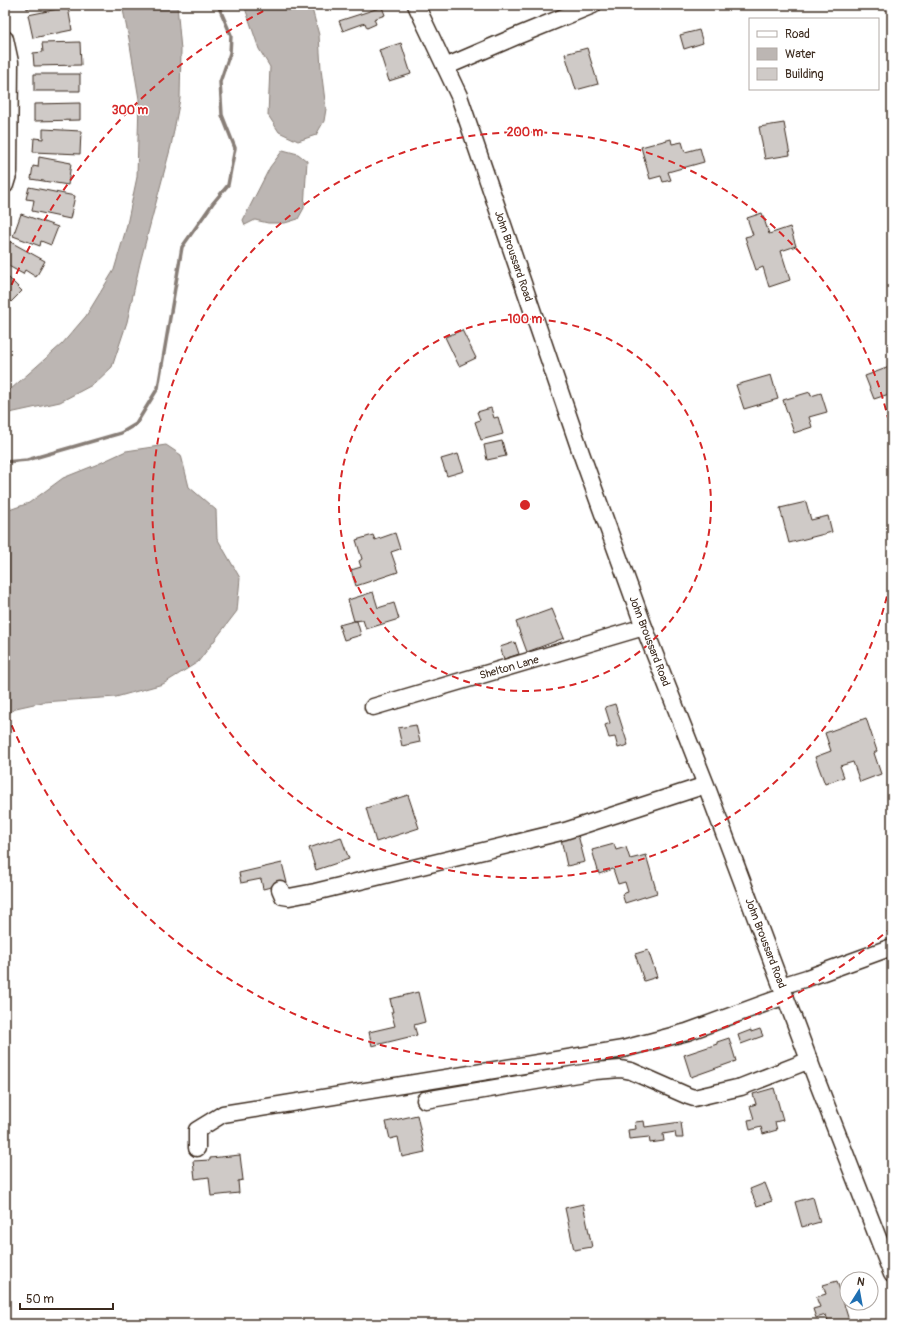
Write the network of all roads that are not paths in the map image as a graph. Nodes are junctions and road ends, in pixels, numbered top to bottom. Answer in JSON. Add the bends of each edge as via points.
{"nodes":[{"id":1,"x":416,"y":5,"type":"edge"},
{"id":2,"x":593,"y":5,"type":"edge"},
{"id":3,"x":5,"y":39,"type":"edge"},
{"id":4,"x":445,"y":66,"type":"junction"},
{"id":5,"x":7,"y":110,"type":"edge"},
{"id":6,"x":5,"y":185,"type":"edge"},
{"id":7,"x":644,"y":627,"type":"junction"},
{"id":8,"x":373,"y":707,"type":"dead end"},
{"id":9,"x":706,"y":785,"type":"junction"},
{"id":10,"x":280,"y":889,"type":"dead end"},
{"id":11,"x":892,"y":947,"type":"edge"},
{"id":12,"x":783,"y":991,"type":"junction"},
{"id":13,"x":810,"y":1060,"type":"junction"},
{"id":14,"x":425,"y":1100,"type":"dead end"},
{"id":15,"x":197,"y":1148,"type":"dead end"},
{"id":16,"x":892,"y":1274,"type":"edge"}],
"edges":[{"from":1,"to":4,"type":"street","name":"John Broussard Road"},
{"from":2,"to":4,"type":"street"},
{"from":3,"to":5,"type":"street","via":[[10,62]]},
{"from":4,"to":7,"type":"street","name":"John Broussard Road","via":[[459,96],[581,453]]},
{"from":5,"to":6,"type":"street","via":[[9,172]]},
{"from":7,"to":8,"type":"street","name":"Shelton Lane"},
{"from":7,"to":9,"type":"street","name":"John Broussard Road"},
{"from":9,"to":10,"type":"street","via":[[558,833],[289,897],[283,896]]},
{"from":9,"to":12,"type":"street","name":"John Broussard Road"},
{"from":11,"to":12,"type":"street","via":[[807,978]]},
{"from":12,"to":13,"type":"street","name":"John Broussard Road"},
{"from":12,"to":15,"type":"street","via":[[687,1032],[623,1049],[223,1114],[197,1130]]},
{"from":13,"to":14,"type":"street","via":[[741,1087],[694,1098],[637,1073],[620,1069]]},
{"from":13,"to":16,"type":"street","name":"John Broussard Road"}]}
